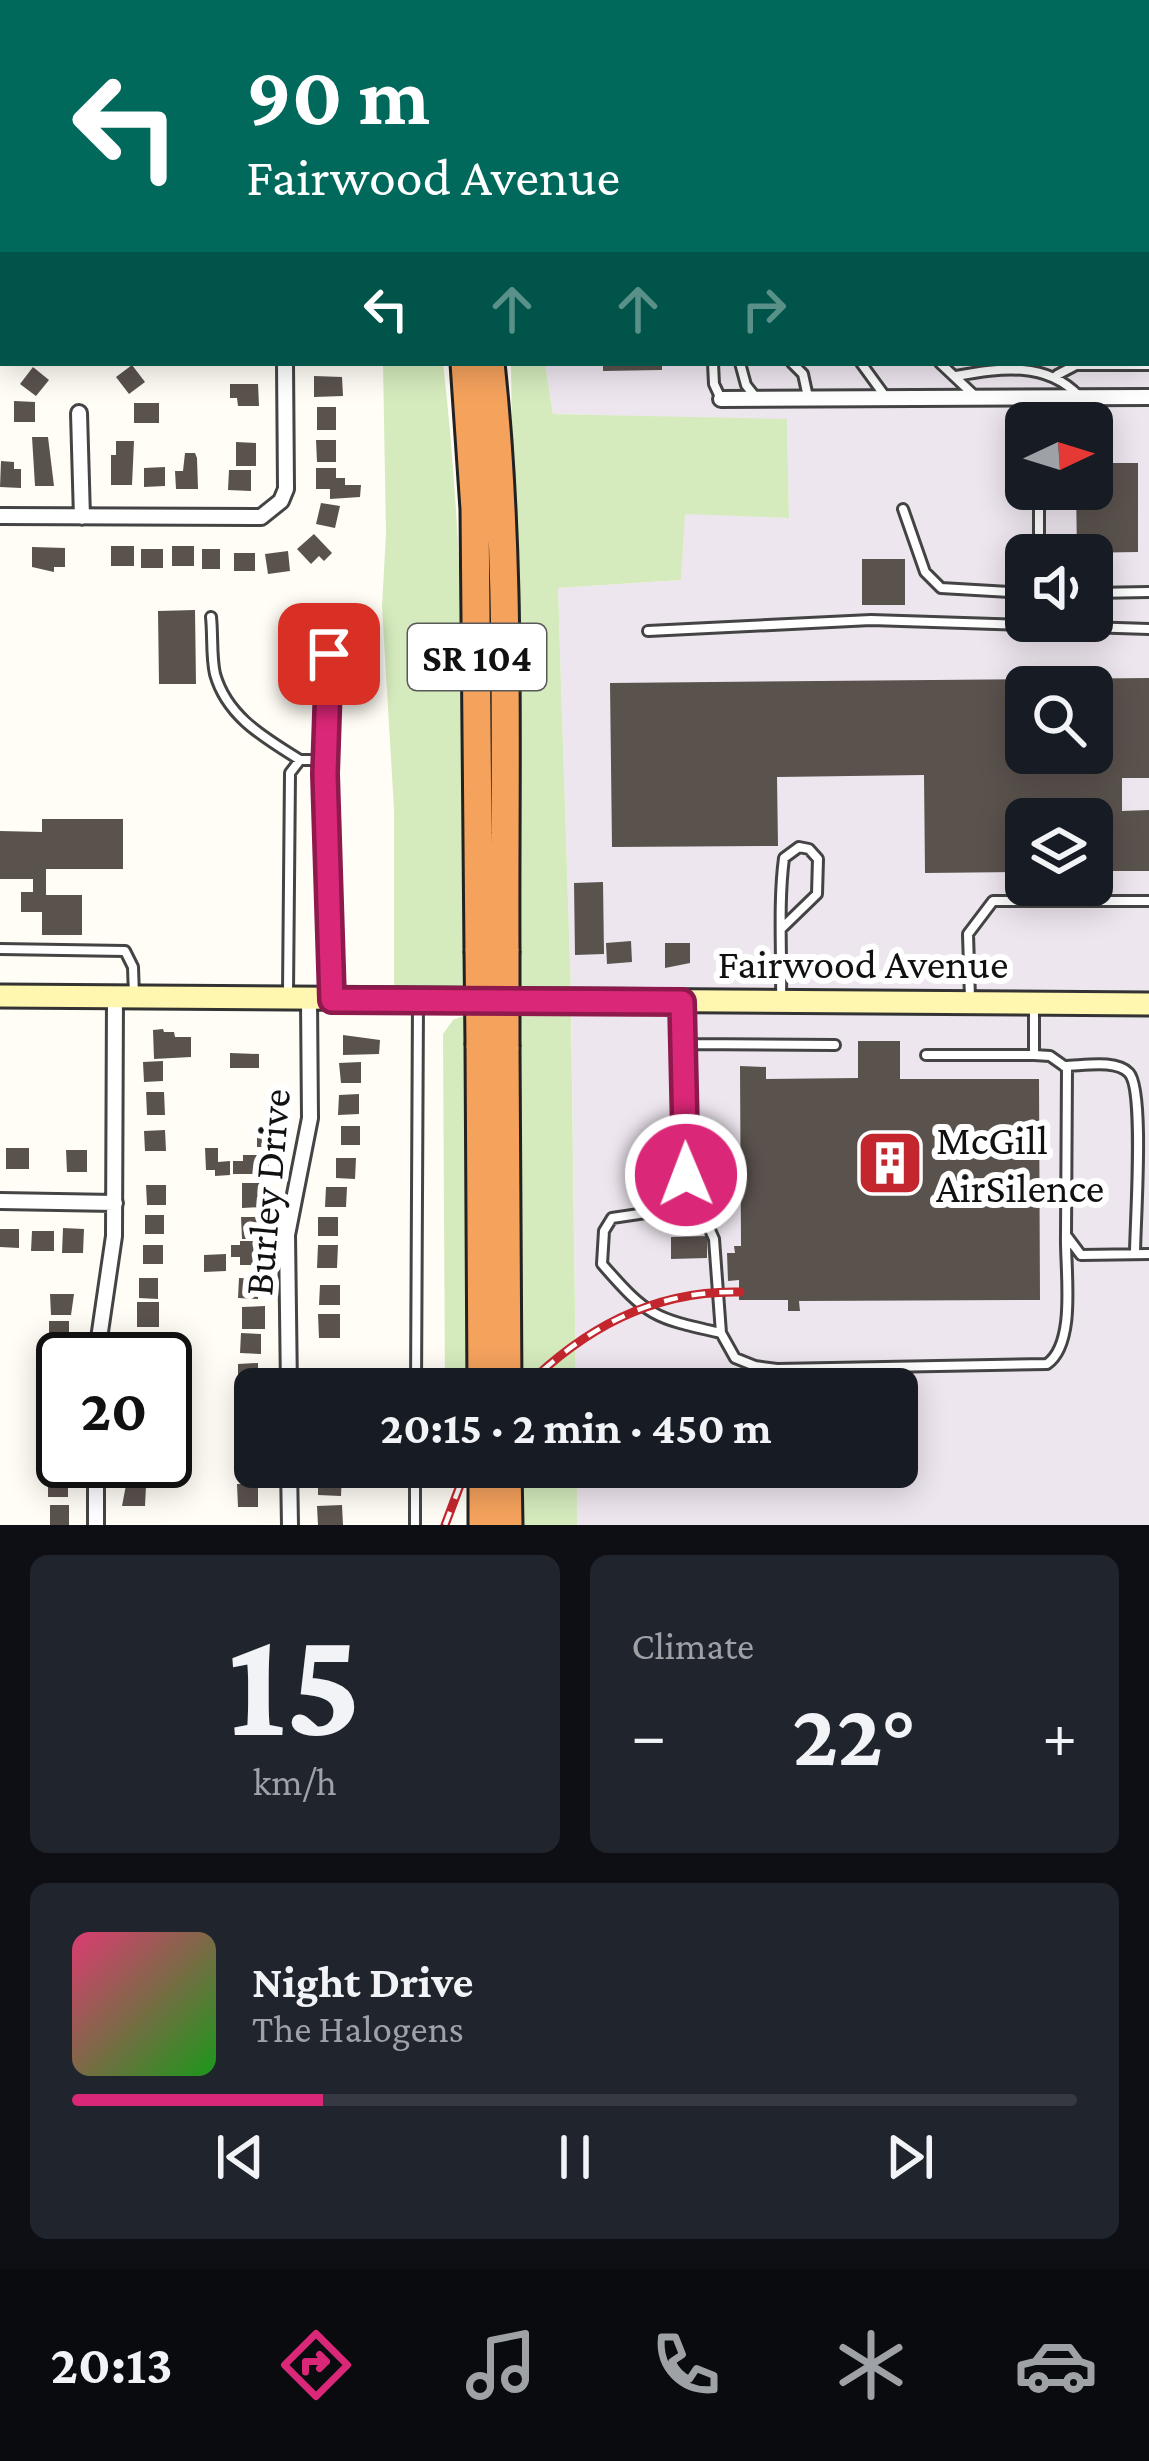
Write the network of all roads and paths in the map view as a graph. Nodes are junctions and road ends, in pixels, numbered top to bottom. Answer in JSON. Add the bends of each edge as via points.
{"nodes":[{"id":1,"x":285,"y":366,"type":"edge"},
{"id":2,"x":465,"y":366,"type":"edge"},
{"id":3,"x":490,"y":366,"type":"edge"},
{"id":4,"x":713,"y":366,"type":"edge"},
{"id":5,"x":741,"y":366,"type":"edge"},
{"id":6,"x":863,"y":366,"type":"edge"},
{"id":7,"x":944,"y":366,"type":"edge"},
{"id":8,"x":1060,"y":366,"type":"edge"},
{"id":9,"x":1074,"y":366,"type":"edge"},
{"id":10,"x":796,"y":367,"type":"edge"},
{"id":11,"x":956,"y":376,"type":"junction"},
{"id":12,"x":1056,"y":376,"type":"junction"},
{"id":13,"x":1080,"y":397,"type":"junction"},
{"id":14,"x":1149,"y":397,"type":"edge"},
{"id":15,"x":886,"y":398,"type":"junction"},
{"id":16,"x":977,"y":398,"type":"junction"},
{"id":17,"x":1038,"y":398,"type":"junction"},
{"id":18,"x":721,"y":399,"type":"joint"},
{"id":19,"x":757,"y":399,"type":"junction"},
{"id":20,"x":808,"y":399,"type":"junction"},
{"id":21,"x":1038,"y":402,"type":"edge"},
{"id":22,"x":79,"y":412,"type":"dead end"},
{"id":23,"x":903,"y":509,"type":"dead end"},
{"id":24,"x":1039,"y":510,"type":"edge"},
{"id":25,"x":0,"y":516,"type":"edge"},
{"id":26,"x":82,"y":517,"type":"junction"},
{"id":27,"x":1040,"y":533,"type":"dead end"},
{"id":28,"x":1005,"y":592,"type":"edge"},
{"id":29,"x":1149,"y":592,"type":"edge"},
{"id":30,"x":1113,"y":593,"type":"edge"},
{"id":31,"x":211,"y":617,"type":"dead end"},
{"id":32,"x":1149,"y":629,"type":"edge"},
{"id":33,"x":648,"y":631,"type":"dead end"},
{"id":34,"x":339,"y":652,"type":"dead end"},
{"id":35,"x":300,"y":760,"type":"junction"},
{"id":36,"x":325,"y":774,"type":"junction"},
{"id":37,"x":1149,"y":901,"type":"edge"},
{"id":38,"x":782,"y":928,"type":"junction"},
{"id":39,"x":0,"y":949,"type":"edge"},
{"id":40,"x":492,"y":951,"type":"junction"},
{"id":41,"x":0,"y":996,"type":"edge"},
{"id":42,"x":124,"y":997,"type":"junction"},
{"id":43,"x":309,"y":1000,"type":"junction"},
{"id":44,"x":418,"y":1000,"type":"junction"},
{"id":45,"x":682,"y":1002,"type":"junction"},
{"id":46,"x":781,"y":1002,"type":"junction"},
{"id":47,"x":970,"y":1003,"type":"junction"},
{"id":48,"x":1034,"y":1003,"type":"junction"},
{"id":49,"x":1149,"y":1004,"type":"edge"},
{"id":50,"x":683,"y":1044,"type":"junction"},
{"id":51,"x":835,"y":1045,"type":"dead end"},
{"id":52,"x":492,"y":1046,"type":"junction"},
{"id":53,"x":926,"y":1055,"type":"dead end"},
{"id":54,"x":1034,"y":1055,"type":"junction"},
{"id":55,"x":1064,"y":1066,"type":"junction"},
{"id":56,"x":0,"y":1201,"type":"edge"},
{"id":57,"x":115,"y":1203,"type":"junction"},
{"id":58,"x":703,"y":1213,"type":"junction"},
{"id":59,"x":1066,"y":1235,"type":"junction"},
{"id":60,"x":1135,"y":1254,"type":"junction"},
{"id":61,"x":1149,"y":1254,"type":"edge"},
{"id":62,"x":101,"y":1332,"type":"edge"},
{"id":63,"x":722,"y":1333,"type":"junction"},
{"id":64,"x":289,"y":1368,"type":"edge"},
{"id":65,"x":416,"y":1368,"type":"edge"},
{"id":66,"x":490,"y":1368,"type":"edge"},
{"id":67,"x":498,"y":1368,"type":"edge"},
{"id":68,"x":96,"y":1488,"type":"edge"},
{"id":69,"x":290,"y":1488,"type":"edge"},
{"id":70,"x":415,"y":1488,"type":"edge"},
{"id":71,"x":502,"y":1488,"type":"edge"},
{"id":72,"x":96,"y":1525,"type":"edge"},
{"id":73,"x":290,"y":1525,"type":"edge"},
{"id":74,"x":415,"y":1525,"type":"edge"},
{"id":75,"x":508,"y":1525,"type":"edge"}],
"edges":[{"from":1,"to":26,"type":"street","via":[[286,489],[272,510],[248,518]]},
{"from":2,"to":40,"type":"highway","number":"SR 104"},
{"from":3,"to":40,"type":"highway","number":"SR 104","via":[[502,557]]},
{"from":4,"to":18,"type":"lane"},
{"from":5,"to":19,"type":"lane"},
{"from":6,"to":15,"type":"lane"},
{"from":7,"to":11,"type":"lane"},
{"from":8,"to":12,"type":"lane"},
{"from":9,"to":12,"type":"lane"},
{"from":10,"to":20,"type":"lane"},
{"from":11,"to":12,"type":"lane","via":[[1026,369]]},
{"from":11,"to":16,"type":"lane"},
{"from":12,"to":13,"type":"lane"},
{"from":13,"to":14,"type":"street"},
{"from":13,"to":17,"type":"street"},
{"from":15,"to":16,"type":"street"},
{"from":15,"to":20,"type":"street"},
{"from":16,"to":17,"type":"street"},
{"from":17,"to":21,"type":"lane"},
{"from":18,"to":19,"type":"street"},
{"from":19,"to":20,"type":"street"},
{"from":22,"to":26,"type":"street"},
{"from":23,"to":28,"type":"lane","via":[[925,572],[941,588]]},
{"from":24,"to":27,"type":"lane"},
{"from":25,"to":26,"type":"street"},
{"from":29,"to":30,"type":"lane"},
{"from":31,"to":35,"type":"lane","via":[[215,675],[233,709]]},
{"from":32,"to":33,"type":"lane","via":[[871,620]]},
{"from":34,"to":36,"type":"lane","via":[[327,657]]},
{"from":35,"to":36,"type":"lane","via":[[313,760]]},
{"from":35,"to":43,"type":"lane","via":[[290,773]]},
{"from":36,"to":43,"type":"lane"},
{"from":37,"to":47,"type":"lane","via":[[993,901],[968,934]]},
{"from":38,"to":38,"type":"lane","via":[[784,858],[809,849],[818,859],[817,894]]},
{"from":38,"to":46,"type":"lane"},
{"from":39,"to":42,"type":"lane","via":[[125,951],[134,967]]},
{"from":40,"to":52,"type":"highway","number":"SR 104","bridge":true},
{"from":41,"to":42,"type":"street","name":"Fairwood Avenue"},
{"from":42,"to":43,"type":"street","name":"Fairwood Avenue"},
{"from":42,"to":57,"type":"street"},
{"from":43,"to":44,"type":"street","name":"Fairwood Avenue"},
{"from":43,"to":64,"type":"street","name":"Burley Drive","via":[[310,1118],[287,1235]]},
{"from":44,"to":45,"type":"street","name":"Fairwood Avenue"},
{"from":44,"to":65,"type":"lane"},
{"from":45,"to":46,"type":"street","name":"Fairwood Avenue"},
{"from":45,"to":50,"type":"lane"},
{"from":46,"to":47,"type":"street","name":"Fairwood Avenue"},
{"from":47,"to":48,"type":"street","name":"Fairwood Avenue"},
{"from":48,"to":49,"type":"street","name":"Fairwood Avenue"},
{"from":48,"to":54,"type":"lane"},
{"from":50,"to":51,"type":"lane"},
{"from":50,"to":58,"type":"lane","via":[[686,1175]]},
{"from":52,"to":66,"type":"highway","number":"SR 104"},
{"from":52,"to":67,"type":"highway","number":"SR 104","via":[[507,1350]]},
{"from":53,"to":54,"type":"lane"},
{"from":54,"to":55,"type":"lane"},
{"from":55,"to":59,"type":"lane"},
{"from":55,"to":60,"type":"lane","via":[[1111,1065],[1133,1078]]},
{"from":56,"to":57,"type":"street"},
{"from":57,"to":62,"type":"street"},
{"from":58,"to":63,"type":"lane","via":[[714,1239]]},
{"from":58,"to":63,"type":"lane","via":[[612,1218],[602,1264],[640,1308]]},
{"from":59,"to":60,"type":"lane","via":[[1081,1255]]},
{"from":59,"to":63,"type":"lane","via":[[1065,1339],[1058,1355],[1037,1367],[754,1366],[734,1358]]},
{"from":60,"to":61,"type":"lane"},
{"from":68,"to":72,"type":"street"},
{"from":69,"to":73,"type":"street"},
{"from":70,"to":74,"type":"lane"},
{"from":71,"to":75,"type":"highway"}]}
